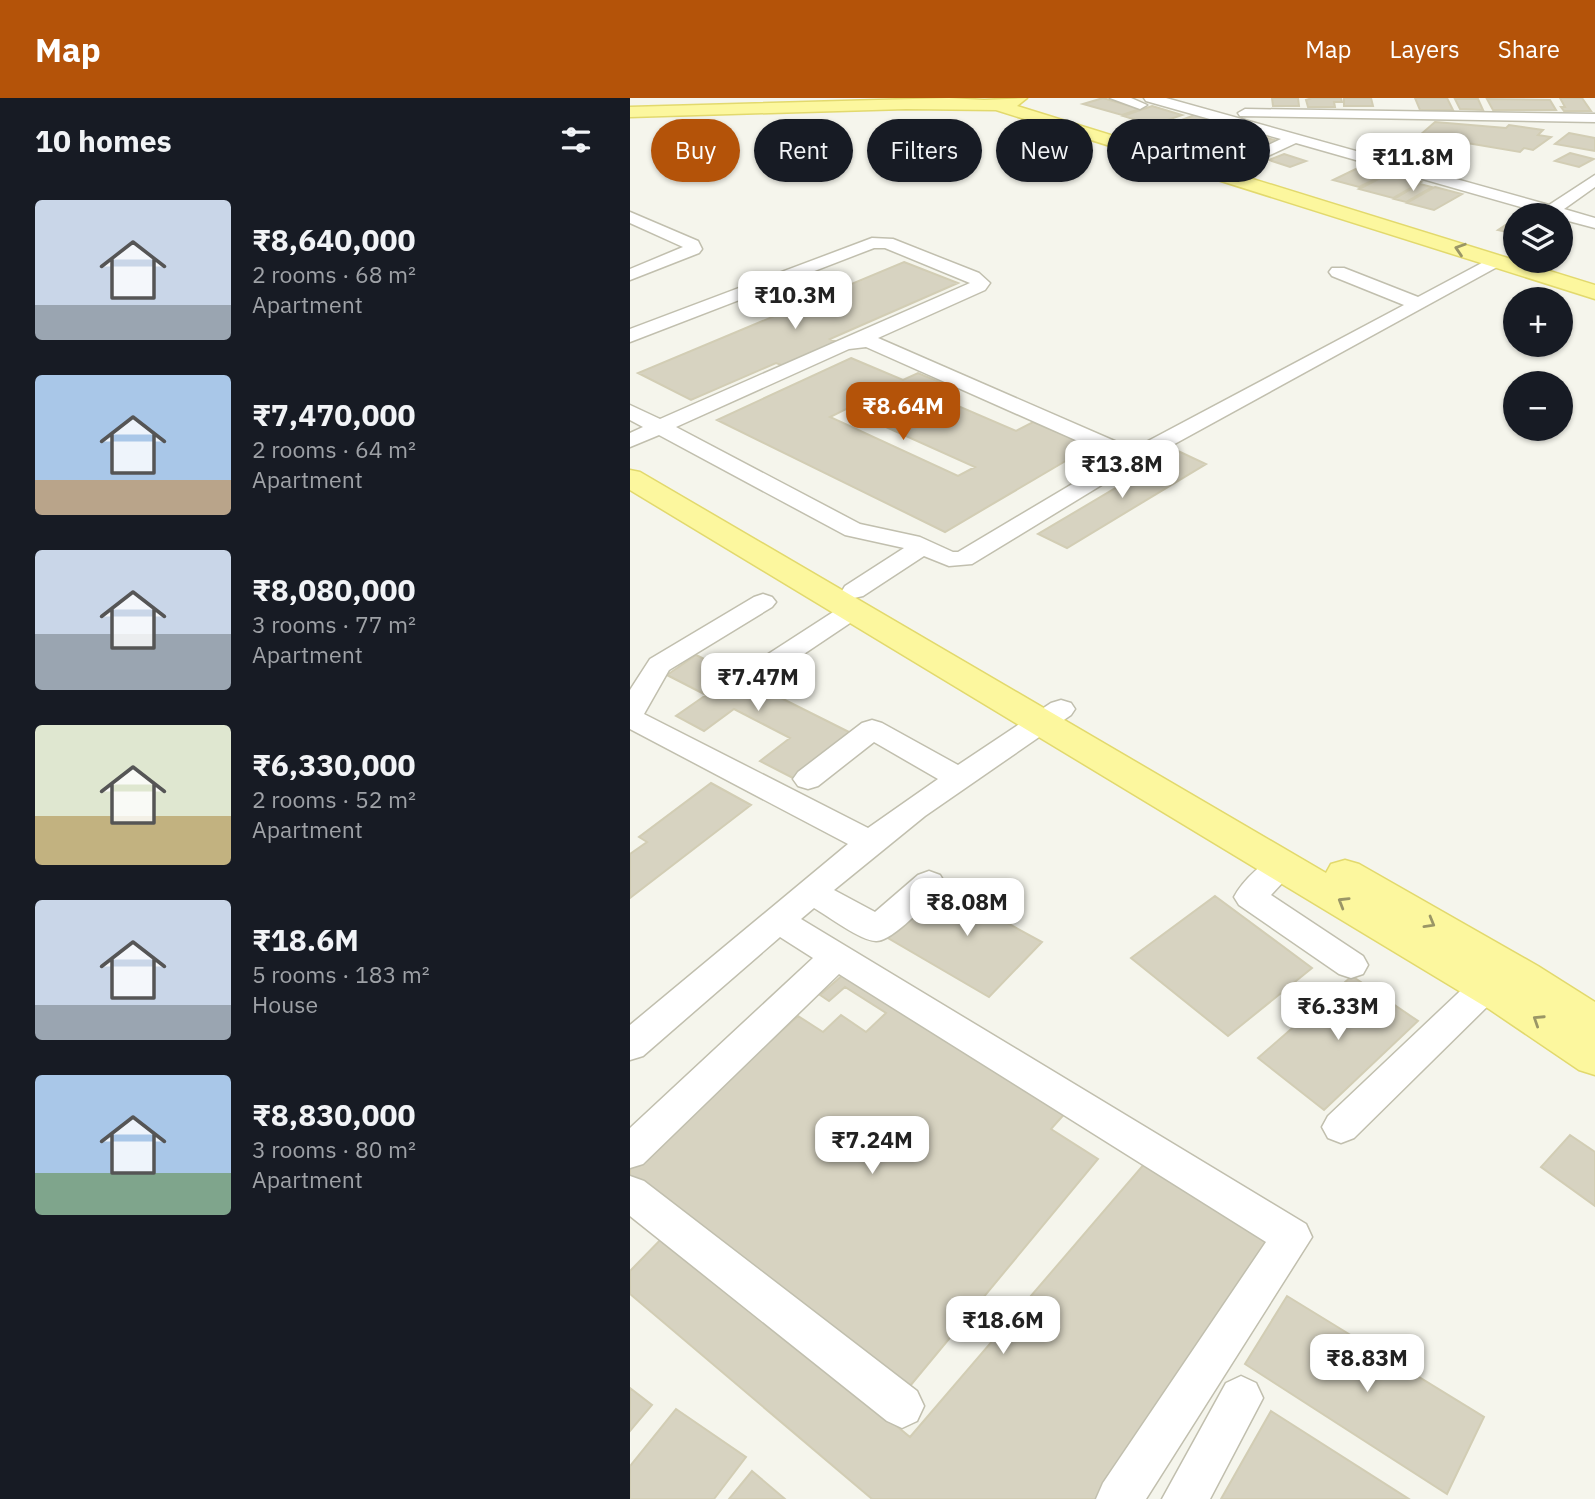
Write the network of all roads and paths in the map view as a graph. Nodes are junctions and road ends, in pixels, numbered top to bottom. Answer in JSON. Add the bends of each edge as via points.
{"nodes":[{"id":1,"x":814,"y":98,"type":"edge"},
{"id":2,"x":1021,"y":98,"type":"edge"},
{"id":3,"x":1117,"y":98,"type":"edge"},
{"id":4,"x":630,"y":100,"type":"edge"},
{"id":5,"x":1146,"y":101,"type":"edge"},
{"id":6,"x":984,"y":102,"type":"edge"},
{"id":7,"x":737,"y":103,"type":"edge"},
{"id":8,"x":692,"y":104,"type":"junction"},
{"id":9,"x":630,"y":110,"type":"edge"},
{"id":10,"x":1202,"y":112,"type":"junction"},
{"id":11,"x":1595,"y":118,"type":"edge"},
{"id":12,"x":1296,"y":138,"type":"junction"},
{"id":13,"x":1270,"y":150,"type":"edge"},
{"id":14,"x":1595,"y":180,"type":"edge"},
{"id":15,"x":1527,"y":203,"type":"edge"},
{"id":16,"x":1562,"y":203,"type":"edge"},
{"id":17,"x":1573,"y":216,"type":"edge"},
{"id":18,"x":630,"y":217,"type":"edge"},
{"id":19,"x":1595,"y":223,"type":"edge"},
{"id":20,"x":1503,"y":254,"type":"edge"},
{"id":21,"x":1503,"y":254,"type":"edge"},
{"id":22,"x":1503,"y":257,"type":"edge"},
{"id":23,"x":1573,"y":266,"type":"edge"},
{"id":24,"x":1338,"y":272,"type":"dead end"},
{"id":25,"x":1595,"y":272,"type":"edge"},
{"id":26,"x":1550,"y":273,"type":"edge"},
{"id":27,"x":630,"y":275,"type":"edge"},
{"id":28,"x":1595,"y":292,"type":"edge"},
{"id":29,"x":1418,"y":304,"type":"junction"},
{"id":30,"x":630,"y":336,"type":"edge"},
{"id":31,"x":857,"y":341,"type":"junction"},
{"id":32,"x":630,"y":411,"type":"edge"},
{"id":33,"x":659,"y":428,"type":"junction"},
{"id":34,"x":630,"y":440,"type":"edge"},
{"id":35,"x":1133,"y":457,"type":"junction"},
{"id":36,"x":630,"y":458,"type":"edge"},
{"id":37,"x":630,"y":478,"type":"edge"},
{"id":38,"x":923,"y":545,"type":"junction"},
{"id":39,"x":763,"y":602,"type":"dead end"},
{"id":40,"x":865,"y":607,"type":"junction"},
{"id":41,"x":771,"y":664,"type":"dead end"},
{"id":42,"x":1051,"y":715,"type":"junction"},
{"id":43,"x":630,"y":716,"type":"edge"},
{"id":44,"x":959,"y":778,"type":"junction"},
{"id":45,"x":808,"y":779,"type":"dead end"},
{"id":46,"x":870,"y":842,"type":"junction"},
{"id":47,"x":1282,"y":866,"type":"junction"},
{"id":48,"x":929,"y":883,"type":"dead end"},
{"id":49,"x":812,"y":892,"type":"junction"},
{"id":50,"x":778,"y":920,"type":"junction"},
{"id":51,"x":837,"y":956,"type":"junction"},
{"id":52,"x":1351,"y":965,"type":"dead end"},
{"id":53,"x":1486,"y":987,"type":"junction"},
{"id":54,"x":1595,"y":1024,"type":"edge"},
{"id":55,"x":630,"y":1046,"type":"edge"},
{"id":56,"x":1595,"y":1057,"type":"edge"},
{"id":57,"x":1341,"y":1127,"type":"dead end"},
{"id":58,"x":630,"y":1153,"type":"edge"},
{"id":59,"x":630,"y":1193,"type":"edge"},
{"id":60,"x":1241,"y":1398,"type":"dead end"},
{"id":61,"x":902,"y":1406,"type":"dead end"},
{"id":62,"x":1119,"y":1499,"type":"edge"},
{"id":63,"x":1185,"y":1499,"type":"edge"}],
"edges":[{"from":1,"to":7,"type":"main road"},
{"from":2,"to":6,"type":"main road","via":[[1011,103]]},
{"from":2,"to":20,"type":"main road"},
{"from":3,"to":5,"type":"street"},
{"from":4,"to":8,"type":"main road"},
{"from":5,"to":10,"type":"street"},
{"from":6,"to":7,"type":"main road"},
{"from":21,"to":6,"type":"main road","one_way":true},
{"from":7,"to":8,"type":"main road"},
{"from":7,"to":9,"type":"main road"},
{"from":8,"to":9,"type":"main road"},
{"from":10,"to":11,"type":"street"},
{"from":10,"to":12,"type":"street"},
{"from":12,"to":13,"type":"street"},
{"from":12,"to":15,"type":"street"},
{"from":14,"to":16,"type":"street"},
{"from":17,"to":19,"type":"street"},
{"from":18,"to":27,"type":"street","via":[[693,249]]},
{"from":22,"to":29,"type":"street"},
{"from":23,"to":25,"type":"main road"},
{"from":24,"to":29,"type":"street"},
{"from":26,"to":28,"type":"main road"},
{"from":29,"to":35,"type":"street"},
{"from":30,"to":31,"type":"street","via":[[872,243],[887,243],[981,283]]},
{"from":31,"to":33,"type":"street"},
{"from":31,"to":35,"type":"street","via":[[880,346]]},
{"from":32,"to":33,"type":"street"},
{"from":33,"to":34,"type":"street"},
{"from":33,"to":38,"type":"street","via":[[853,530]]},
{"from":35,"to":38,"type":"street","via":[[963,558],[949,559]]},
{"from":36,"to":40,"type":"main road"},
{"from":37,"to":40,"type":"main road"},
{"from":38,"to":40,"type":"street"},
{"from":39,"to":43,"type":"street","via":[[659,665]]},
{"from":40,"to":41,"type":"street"},
{"from":40,"to":42,"type":"main road"},
{"from":42,"to":44,"type":"street"},
{"from":42,"to":47,"type":"main road"},
{"from":42,"to":54,"type":"main road","one_way":true,"via":[[1523,977]]},
{"from":43,"to":46,"type":"street"},
{"from":44,"to":45,"type":"street","via":[[872,729]]},
{"from":44,"to":46,"type":"street"},
{"from":46,"to":49,"type":"street"},
{"from":47,"to":52,"type":"street","via":[[1250,897]]},
{"from":53,"to":47,"type":"main road","one_way":true},
{"from":48,"to":49,"type":"street","via":[[877,929]]},
{"from":49,"to":50,"type":"street"},
{"from":50,"to":51,"type":"street"},
{"from":50,"to":55,"type":"street"},
{"from":51,"to":58,"type":"street"},
{"from":51,"to":62,"type":"street","via":[[1292,1237]]},
{"from":56,"to":53,"type":"main road","one_way":true},
{"from":53,"to":57,"type":"street"},
{"from":59,"to":61,"type":"street"},
{"from":60,"to":63,"type":"street"}]}
